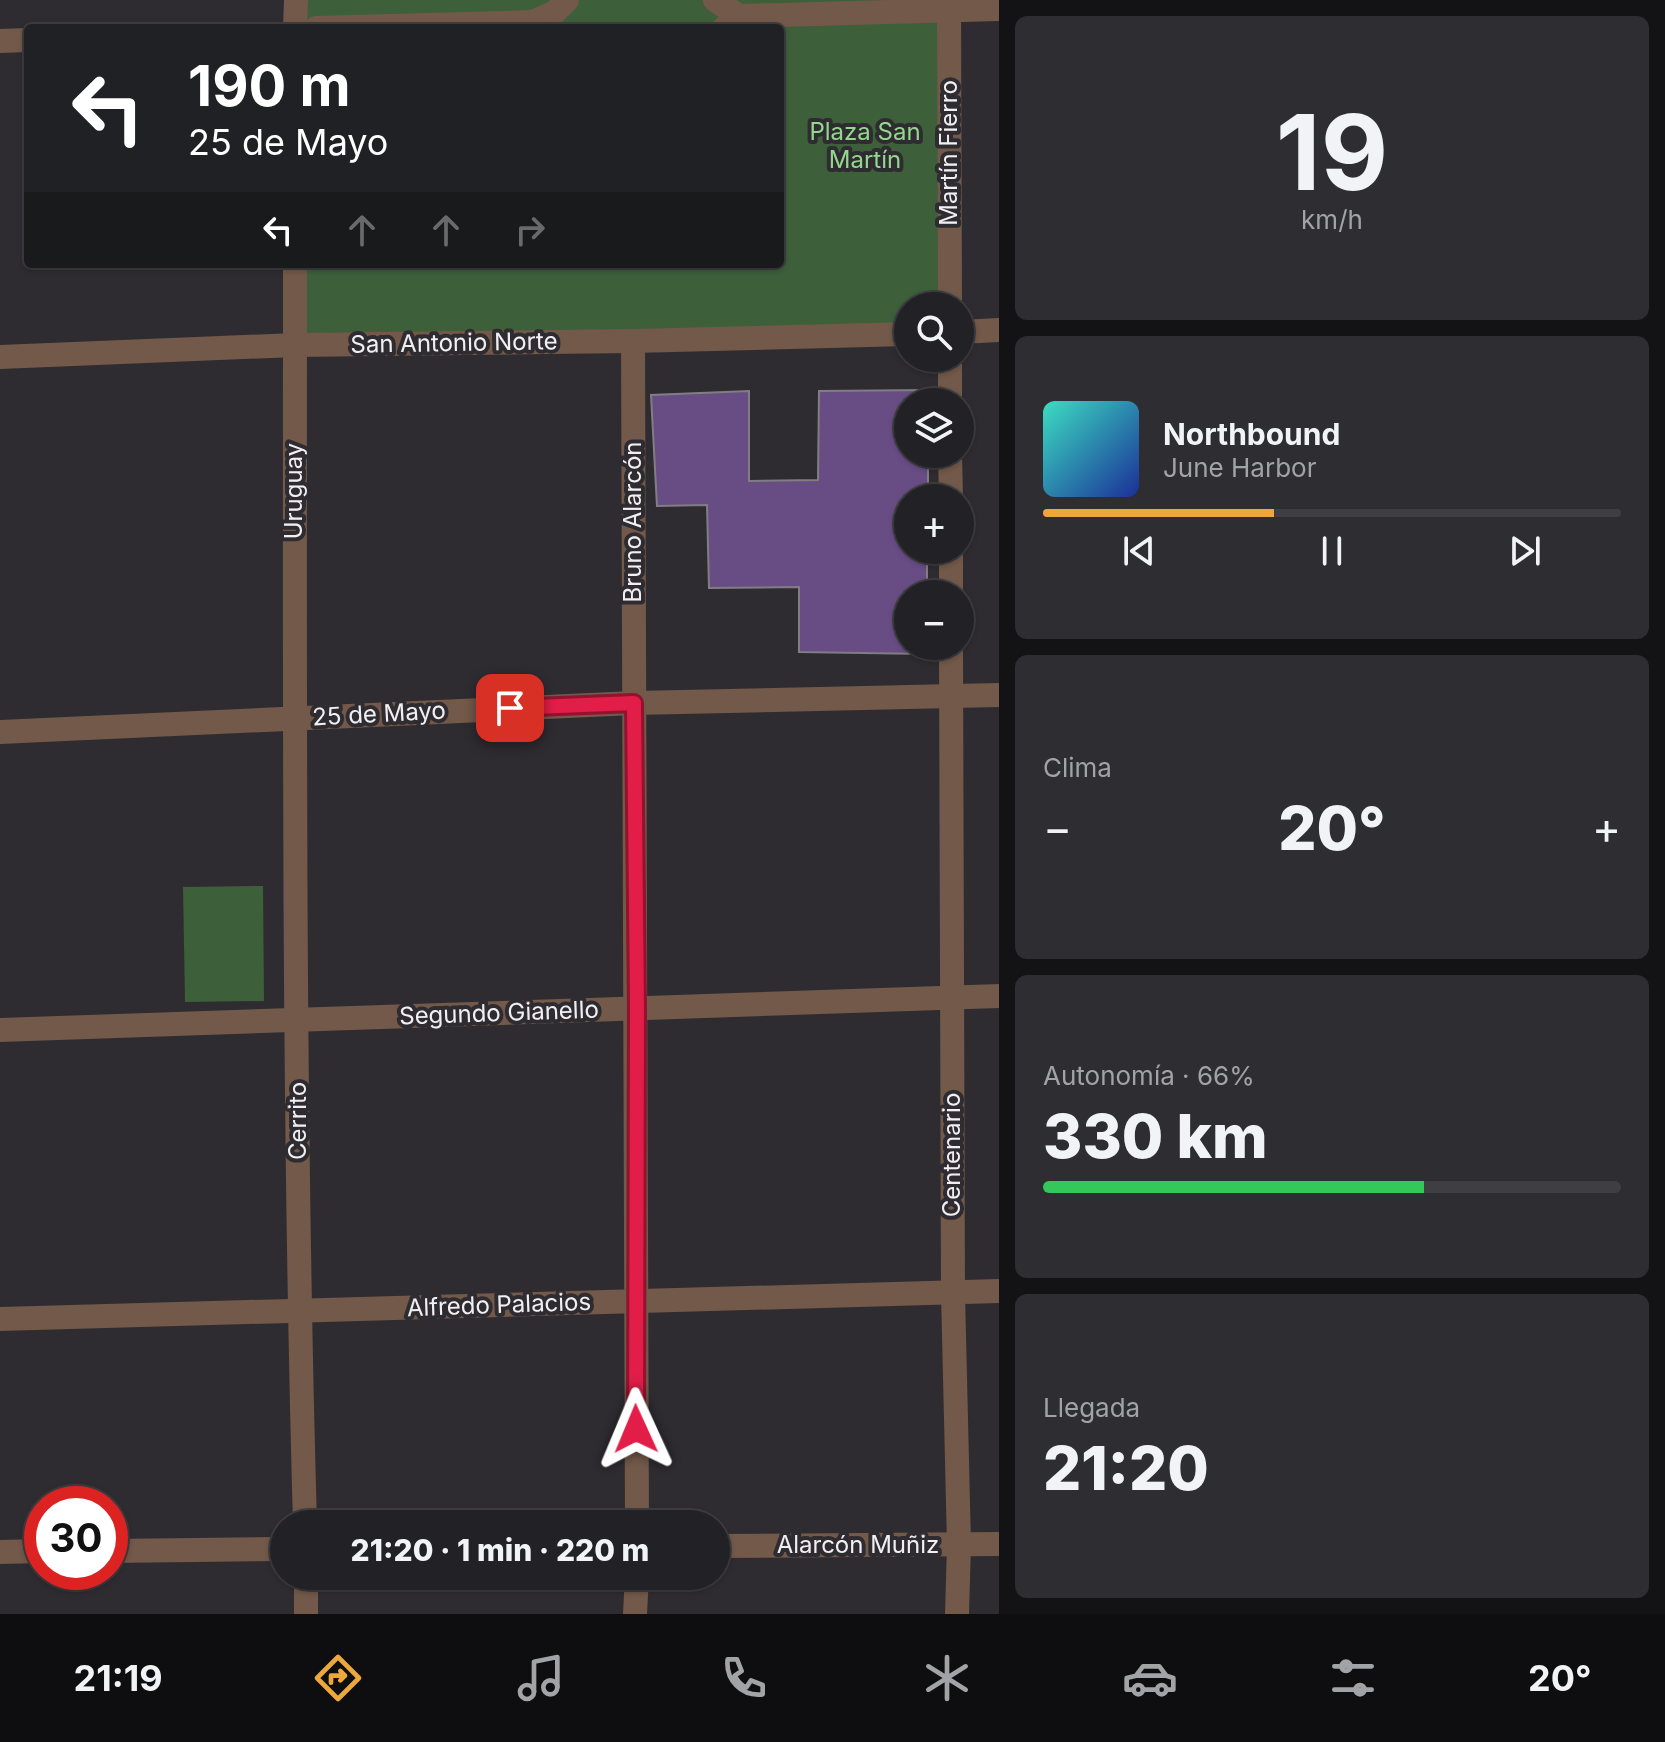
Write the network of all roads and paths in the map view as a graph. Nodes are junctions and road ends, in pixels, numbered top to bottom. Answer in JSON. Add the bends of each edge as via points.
{"nodes":[{"id":1,"x":296,"y":0,"type":"edge"},
{"id":2,"x":567,"y":0,"type":"edge"},
{"id":3,"x":715,"y":0,"type":"edge"},
{"id":4,"x":949,"y":5,"type":"edge"},
{"id":5,"x":999,"y":9,"type":"edge"},
{"id":6,"x":732,"y":22,"type":"edge"},
{"id":7,"x":295,"y":24,"type":"edge"},
{"id":8,"x":541,"y":24,"type":"edge"},
{"id":9,"x":24,"y":40,"type":"edge"},
{"id":10,"x":0,"y":41,"type":"edge"},
{"id":11,"x":295,"y":268,"type":"edge"},
{"id":12,"x":950,"y":292,"type":"edge"},
{"id":13,"x":999,"y":330,"type":"edge"},
{"id":14,"x":974,"y":331,"type":"edge"},
{"id":15,"x":894,"y":334,"type":"edge"},
{"id":16,"x":633,"y":341,"type":"junction"},
{"id":17,"x":295,"y":345,"type":"junction"},
{"id":18,"x":0,"y":357,"type":"edge"},
{"id":19,"x":951,"y":660,"type":"edge"},
{"id":20,"x":999,"y":695,"type":"edge"},
{"id":21,"x":951,"y":696,"type":"junction"},
{"id":22,"x":634,"y":703,"type":"junction"},
{"id":23,"x":293,"y":718,"type":"junction"},
{"id":24,"x":0,"y":732,"type":"edge"},
{"id":25,"x":999,"y":996,"type":"edge"},
{"id":26,"x":952,"y":998,"type":"junction"},
{"id":27,"x":637,"y":1008,"type":"junction"},
{"id":28,"x":297,"y":1020,"type":"junction"},
{"id":29,"x":0,"y":1030,"type":"edge"},
{"id":30,"x":999,"y":1291,"type":"edge"},
{"id":31,"x":953,"y":1293,"type":"junction"},
{"id":32,"x":635,"y":1302,"type":"junction"},
{"id":33,"x":299,"y":1311,"type":"junction"},
{"id":34,"x":0,"y":1319,"type":"edge"},
{"id":35,"x":305,"y":1510,"type":"edge"},
{"id":36,"x":637,"y":1510,"type":"edge"},
{"id":37,"x":999,"y":1544,"type":"edge"},
{"id":38,"x":959,"y":1545,"type":"junction"},
{"id":39,"x":730,"y":1546,"type":"edge"},
{"id":40,"x":270,"y":1549,"type":"edge"},
{"id":41,"x":24,"y":1551,"type":"edge"},
{"id":42,"x":128,"y":1551,"type":"edge"},
{"id":43,"x":0,"y":1552,"type":"edge"},
{"id":44,"x":306,"y":1590,"type":"edge"},
{"id":45,"x":636,"y":1590,"type":"edge"},
{"id":46,"x":306,"y":1614,"type":"edge"},
{"id":47,"x":635,"y":1614,"type":"edge"},
{"id":48,"x":957,"y":1614,"type":"edge"}],
"edges":[{"from":1,"to":7,"type":"street"},
{"from":2,"to":8,"type":"street"},
{"from":3,"to":6,"type":"street"},
{"from":4,"to":5,"type":"street"},
{"from":4,"to":6,"type":"street"},
{"from":4,"to":12,"type":"street","name":"Martín Fierro"},
{"from":9,"to":10,"type":"street"},
{"from":11,"to":17,"type":"street","name":"Uruguay"},
{"from":13,"to":14,"type":"street"},
{"from":15,"to":16,"type":"street","name":"San Antonio Norte"},
{"from":16,"to":17,"type":"street","name":"San Antonio Norte"},
{"from":16,"to":22,"type":"street","name":"Bruno Alarcón"},
{"from":17,"to":18,"type":"street","name":"San Antonio Norte"},
{"from":17,"to":23,"type":"street","name":"Uruguay"},
{"from":19,"to":21,"type":"street"},
{"from":20,"to":21,"type":"street","name":"25 de Mayo"},
{"from":21,"to":22,"type":"street","name":"25 de Mayo"},
{"from":21,"to":26,"type":"street","name":"Centenario"},
{"from":22,"to":23,"type":"street","name":"25 de Mayo"},
{"from":22,"to":27,"type":"street","name":"Bruno Alarcón"},
{"from":23,"to":24,"type":"street","name":"25 de Mayo"},
{"from":23,"to":28,"type":"street","name":"Cerrito"},
{"from":25,"to":26,"type":"street","name":"Segundo Gianello"},
{"from":26,"to":27,"type":"street","name":"Segundo Gianello"},
{"from":26,"to":31,"type":"street","name":"Centenario"},
{"from":27,"to":28,"type":"street","name":"Segundo Gianello"},
{"from":27,"to":32,"type":"street","name":"Bruno Alarcón"},
{"from":28,"to":29,"type":"street","name":"Segundo Gianello"},
{"from":28,"to":33,"type":"street","name":"Cerrito"},
{"from":30,"to":31,"type":"street","name":"Alfredo Palacios"},
{"from":31,"to":32,"type":"street","name":"Alfredo Palacios"},
{"from":31,"to":38,"type":"street","name":"Centenario"},
{"from":32,"to":33,"type":"street","name":"Alfredo Palacios"},
{"from":32,"to":36,"type":"street","name":"Bruno Alarcón"},
{"from":33,"to":34,"type":"street","name":"Alfredo Palacios"},
{"from":33,"to":35,"type":"street","name":"Cerrito"},
{"from":37,"to":38,"type":"street","name":"Alarcón Muñiz"},
{"from":38,"to":39,"type":"street","name":"Alarcón Muñiz"},
{"from":38,"to":48,"type":"street","name":"Centenario"},
{"from":40,"to":42,"type":"street"},
{"from":41,"to":43,"type":"street"},
{"from":44,"to":46,"type":"street"},
{"from":45,"to":47,"type":"street"}]}
